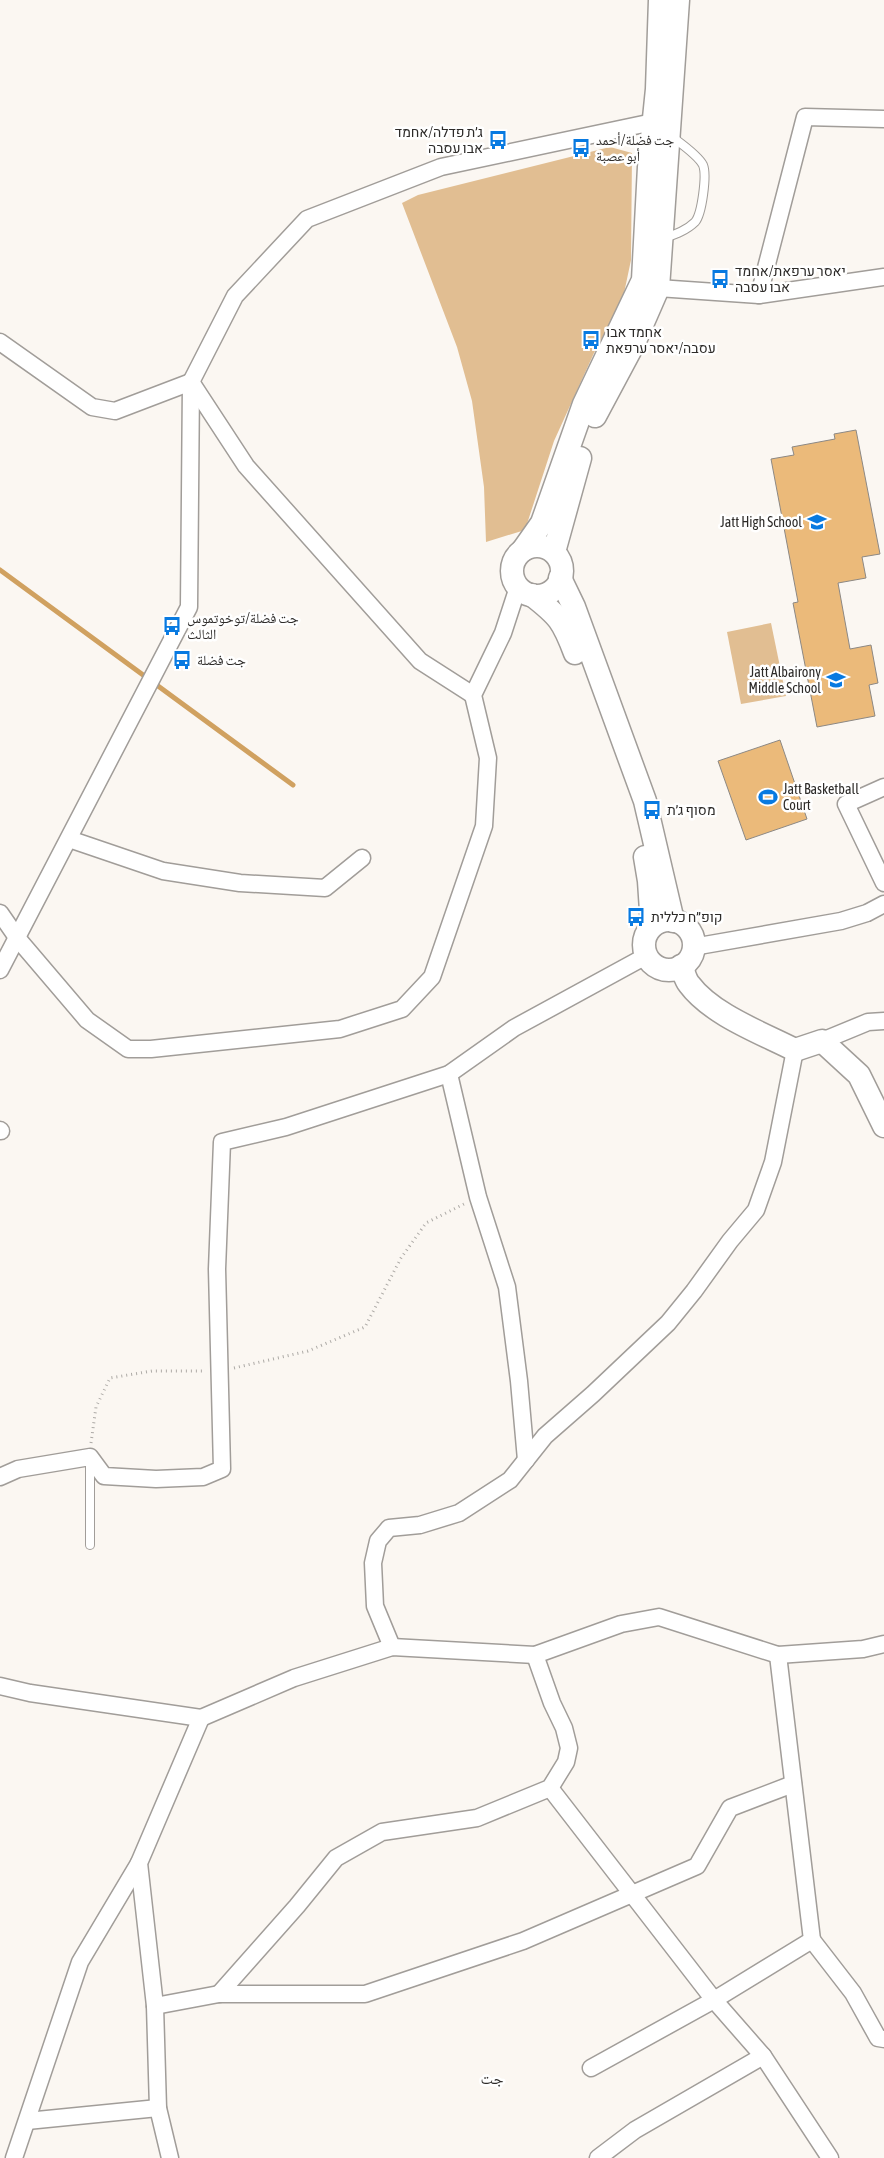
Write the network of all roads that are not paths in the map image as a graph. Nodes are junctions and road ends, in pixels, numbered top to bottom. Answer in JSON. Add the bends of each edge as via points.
{"nodes":[{"id":1,"x":660,"y":0,"type":"edge"},
{"id":2,"x":678,"y":0,"type":"edge"},
{"id":3,"x":884,"y":119,"type":"edge"},
{"id":4,"x":661,"y":128,"type":"junction"},
{"id":5,"x":663,"y":239,"type":"junction"},
{"id":6,"x":884,"y":277,"type":"edge"},
{"id":7,"x":658,"y":288,"type":"junction"},
{"id":8,"x":759,"y":295,"type":"junction"},
{"id":9,"x":0,"y":342,"type":"edge"},
{"id":10,"x":191,"y":382,"type":"junction"},
{"id":11,"x":523,"y":550,"type":"junction"},
{"id":12,"x":554,"y":552,"type":"junction"},
{"id":13,"x":560,"y":578,"type":"junction"},
{"id":14,"x":525,"y":591,"type":"junction"},
{"id":15,"x":473,"y":695,"type":"junction"},
{"id":16,"x":884,"y":787,"type":"edge"},
{"id":17,"x":69,"y":839,"type":"junction"},
{"id":18,"x":362,"y":858,"type":"dead end"},
{"id":19,"x":884,"y":883,"type":"edge"},
{"id":20,"x":884,"y":904,"type":"edge"},
{"id":21,"x":0,"y":914,"type":"edge"},
{"id":22,"x":663,"y":923,"type":"junction"},
{"id":23,"x":18,"y":939,"type":"junction"},
{"id":24,"x":693,"y":947,"type":"junction"},
{"id":25,"x":646,"y":956,"type":"junction"},
{"id":26,"x":681,"y":966,"type":"junction"},
{"id":27,"x":0,"y":970,"type":"edge"},
{"id":28,"x":884,"y":1021,"type":"edge"},
{"id":29,"x":822,"y":1041,"type":"junction"},
{"id":30,"x":795,"y":1050,"type":"junction"},
{"id":31,"x":449,"y":1074,"type":"junction"},
{"id":32,"x":884,"y":1126,"type":"edge"},
{"id":33,"x":90,"y":1457,"type":"junction"},
{"id":34,"x":526,"y":1460,"type":"junction"},
{"id":35,"x":0,"y":1477,"type":"edge"},
{"id":36,"x":90,"y":1545,"type":"dead end"},
{"id":37,"x":884,"y":1644,"type":"edge"},
{"id":38,"x":392,"y":1647,"type":"junction"},
{"id":39,"x":535,"y":1655,"type":"junction"},
{"id":40,"x":778,"y":1655,"type":"junction"},
{"id":41,"x":0,"y":1686,"type":"edge"},
{"id":42,"x":201,"y":1718,"type":"junction"},
{"id":43,"x":793,"y":1784,"type":"junction"},
{"id":44,"x":550,"y":1788,"type":"junction"},
{"id":45,"x":139,"y":1863,"type":"junction"},
{"id":46,"x":632,"y":1895,"type":"junction"},
{"id":47,"x":812,"y":1940,"type":"junction"},
{"id":48,"x":219,"y":1994,"type":"junction"},
{"id":49,"x":714,"y":2000,"type":"junction"},
{"id":50,"x":156,"y":2006,"type":"junction"},
{"id":51,"x":884,"y":2039,"type":"edge"},
{"id":52,"x":764,"y":2056,"type":"junction"},
{"id":53,"x":591,"y":2068,"type":"dead end"},
{"id":54,"x":158,"y":2108,"type":"junction"},
{"id":55,"x":27,"y":2121,"type":"junction"},
{"id":56,"x":14,"y":2158,"type":"edge"},
{"id":57,"x":170,"y":2158,"type":"edge"},
{"id":58,"x":598,"y":2158,"type":"edge"},
{"id":59,"x":830,"y":2158,"type":"edge"}],
"edges":[{"from":1,"to":4,"type":"street","via":[[657,89]]},
{"from":2,"to":4,"type":"street"},
{"from":3,"to":8,"type":"street","via":[[805,117]]},
{"from":4,"to":5,"type":"street"},
{"from":4,"to":5,"type":"lane","via":[[703,165],[704,180],[696,220],[682,232]]},
{"from":4,"to":10,"type":"street","via":[[441,167],[307,219],[235,296]]},
{"from":4,"to":11,"type":"street","via":[[643,280],[584,404],[542,522]]},
{"from":5,"to":7,"type":"street"},
{"from":6,"to":8,"type":"street"},
{"from":7,"to":8,"type":"street"},
{"from":7,"to":12,"type":"street","via":[[634,343],[598,410],[575,469]]},
{"from":9,"to":10,"type":"street","via":[[92,407],[115,410]]},
{"from":10,"to":15,"type":"street","via":[[246,466],[413,654]]},
{"from":10,"to":17,"type":"street","via":[[189,607]]},
{"from":11,"to":12,"type":"street","via":[[539,546]]},
{"from":11,"to":14,"type":"street","via":[[512,571],[514,580]]},
{"from":12,"to":13,"type":"street","via":[[561,566]]},
{"from":13,"to":14,"type":"street","via":[[548,593]]},
{"from":13,"to":22,"type":"street","via":[[574,606],[645,801]]},
{"from":14,"to":15,"type":"street"},
{"from":14,"to":22,"type":"street","via":[[555,612],[566,628],[634,804],[649,881]]},
{"from":15,"to":23,"type":"street","via":[[488,758],[484,826],[432,977],[402,1009],[340,1029],[128,1049],[87,1020]]},
{"from":16,"to":19,"type":"street","via":[[846,804]]},
{"from":17,"to":18,"type":"street","via":[[163,870],[249,884],[324,888]]},
{"from":17,"to":23,"type":"street"},
{"from":20,"to":24,"type":"street","via":[[867,914],[841,921]]},
{"from":21,"to":23,"type":"street"},
{"from":22,"to":24,"type":"street","via":[[680,923],[690,933]]},
{"from":22,"to":25,"type":"street","via":[[644,940]]},
{"from":23,"to":27,"type":"street"},
{"from":24,"to":26,"type":"street"},
{"from":25,"to":26,"type":"street","via":[[665,970]]},
{"from":25,"to":31,"type":"street","via":[[514,1028]]},
{"from":26,"to":30,"type":"street","via":[[688,983],[707,1003]]},
{"from":28,"to":29,"type":"street","via":[[868,1022]]},
{"from":29,"to":30,"type":"street"},
{"from":29,"to":32,"type":"street","via":[[859,1075]]},
{"from":30,"to":34,"type":"street","via":[[773,1162],[756,1210],[668,1323],[545,1436]]},
{"from":31,"to":33,"type":"street","via":[[286,1127],[222,1142],[217,1269],[222,1469],[203,1477],[104,1476]]},
{"from":31,"to":34,"type":"street","via":[[478,1196],[507,1287],[520,1381]]},
{"from":33,"to":35,"type":"street","via":[[18,1470]]},
{"from":33,"to":36,"type":"lane"},
{"from":34,"to":38,"type":"street","via":[[510,1480],[459,1513],[420,1525],[389,1528],[378,1541],[373,1563],[375,1606]]},
{"from":37,"to":40,"type":"street","via":[[863,1649]]},
{"from":38,"to":39,"type":"street"},
{"from":38,"to":42,"type":"street","via":[[294,1678]]},
{"from":39,"to":40,"type":"street","via":[[621,1624],[659,1617]]},
{"from":39,"to":44,"type":"street","via":[[569,1748],[566,1762]]},
{"from":40,"to":43,"type":"street"},
{"from":41,"to":42,"type":"street"},
{"from":42,"to":45,"type":"street"},
{"from":43,"to":46,"type":"street","via":[[730,1808],[697,1866]]},
{"from":43,"to":47,"type":"street"},
{"from":44,"to":46,"type":"street"},
{"from":44,"to":48,"type":"street","via":[[477,1818],[382,1832],[336,1858]]},
{"from":45,"to":50,"type":"street"},
{"from":45,"to":55,"type":"street","via":[[80,1962]]},
{"from":46,"to":48,"type":"street","via":[[523,1941],[365,1994]]},
{"from":46,"to":49,"type":"street"},
{"from":47,"to":49,"type":"street"},
{"from":47,"to":51,"type":"street","via":[[853,1993],[878,2038]]},
{"from":48,"to":50,"type":"street"},
{"from":49,"to":52,"type":"street"},
{"from":49,"to":53,"type":"street"},
{"from":50,"to":54,"type":"street"},
{"from":52,"to":58,"type":"street","via":[[635,2130]]},
{"from":52,"to":59,"type":"street"},
{"from":54,"to":55,"type":"street"},
{"from":54,"to":57,"type":"street"},
{"from":55,"to":56,"type":"street"}]}
